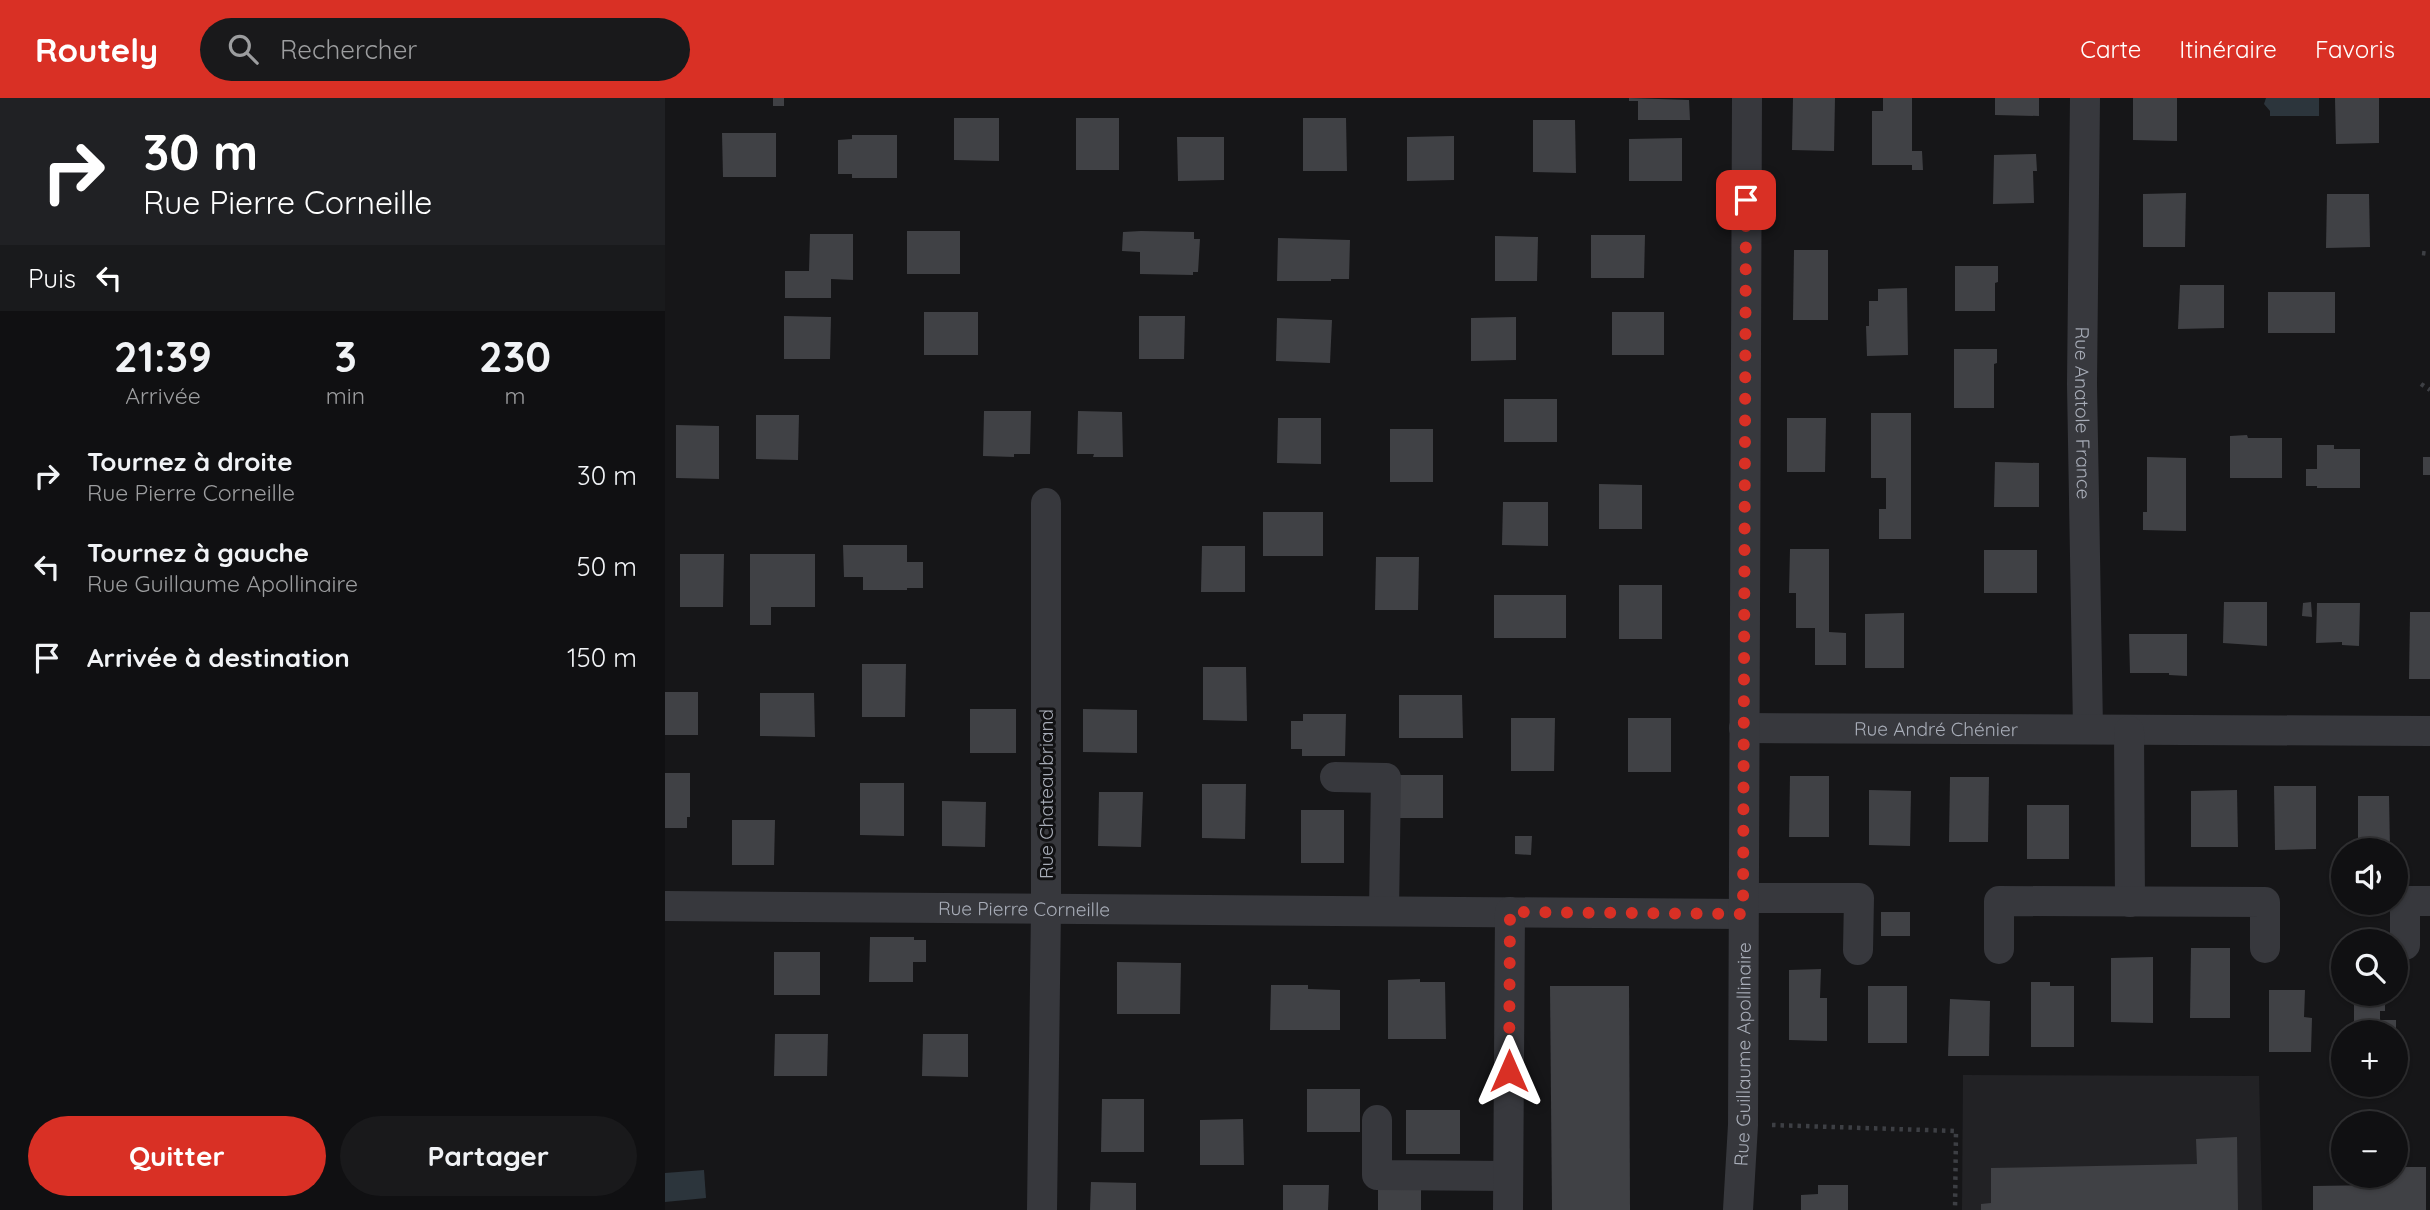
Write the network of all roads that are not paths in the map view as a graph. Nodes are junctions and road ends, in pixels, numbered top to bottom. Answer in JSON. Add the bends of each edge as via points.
{"nodes":[{"id":1,"x":1747,"y":98,"type":"edge"},
{"id":2,"x":2085,"y":98,"type":"edge"},
{"id":3,"x":1046,"y":503,"type":"dead end"},
{"id":4,"x":1744,"y":728,"type":"junction"},
{"id":5,"x":2088,"y":728,"type":"junction"},
{"id":6,"x":2129,"y":731,"type":"junction"},
{"id":7,"x":2430,"y":731,"type":"edge"},
{"id":8,"x":1335,"y":778,"type":"dead end"},
{"id":9,"x":2130,"y":901,"type":"junction"},
{"id":10,"x":2430,"y":901,"type":"edge"},
{"id":11,"x":665,"y":906,"type":"edge"},
{"id":12,"x":1743,"y":906,"type":"junction"},
{"id":13,"x":1046,"y":909,"type":"junction"},
{"id":14,"x":1384,"y":911,"type":"junction"},
{"id":15,"x":1510,"y":912,"type":"junction"},
{"id":16,"x":2406,"y":929,"type":"edge"},
{"id":17,"x":2265,"y":948,"type":"dead end"},
{"id":18,"x":1999,"y":949,"type":"dead end"},
{"id":19,"x":1858,"y":950,"type":"dead end"},
{"id":20,"x":1377,"y":1120,"type":"dead end"},
{"id":21,"x":1508,"y":1176,"type":"junction"},
{"id":22,"x":1042,"y":1210,"type":"edge"},
{"id":23,"x":1508,"y":1210,"type":"edge"},
{"id":24,"x":1738,"y":1210,"type":"edge"}],
"edges":[{"from":1,"to":4,"type":"street","name":"Rue Guillaume Apollinaire"},
{"from":2,"to":5,"type":"street","name":"Rue Anatole France","via":[[2082,384]]},
{"from":3,"to":13,"type":"street","name":"Rue Chateaubriand"},
{"from":4,"to":5,"type":"street","name":"Rue André Chénier"},
{"from":4,"to":12,"type":"street","name":"Rue Guillaume Apollinaire"},
{"from":5,"to":6,"type":"street","name":"Rue André Chénier"},
{"from":6,"to":7,"type":"street","name":"Rue André Chénier"},
{"from":6,"to":9,"type":"street"},
{"from":8,"to":14,"type":"street","via":[[1386,778]]},
{"from":9,"to":17,"type":"street","via":[[2265,901]]},
{"from":9,"to":18,"type":"street","via":[[1999,901]]},
{"from":10,"to":16,"type":"street","via":[[2406,901]]},
{"from":11,"to":13,"type":"street","name":"Rue Pierre Corneille"},
{"from":12,"to":15,"type":"street","name":"Rue Pierre Corneille"},
{"from":12,"to":19,"type":"street","via":[[1859,898]]},
{"from":12,"to":24,"type":"street","name":"Rue Guillaume Apollinaire","via":[[1743,1125]]},
{"from":13,"to":14,"type":"street","name":"Rue Pierre Corneille"},
{"from":13,"to":22,"type":"street","name":"Rue Chateaubriand"},
{"from":14,"to":15,"type":"street","name":"Rue Pierre Corneille"},
{"from":15,"to":21,"type":"street"},
{"from":20,"to":21,"type":"street","via":[[1377,1175]]},
{"from":21,"to":23,"type":"street"}]}
